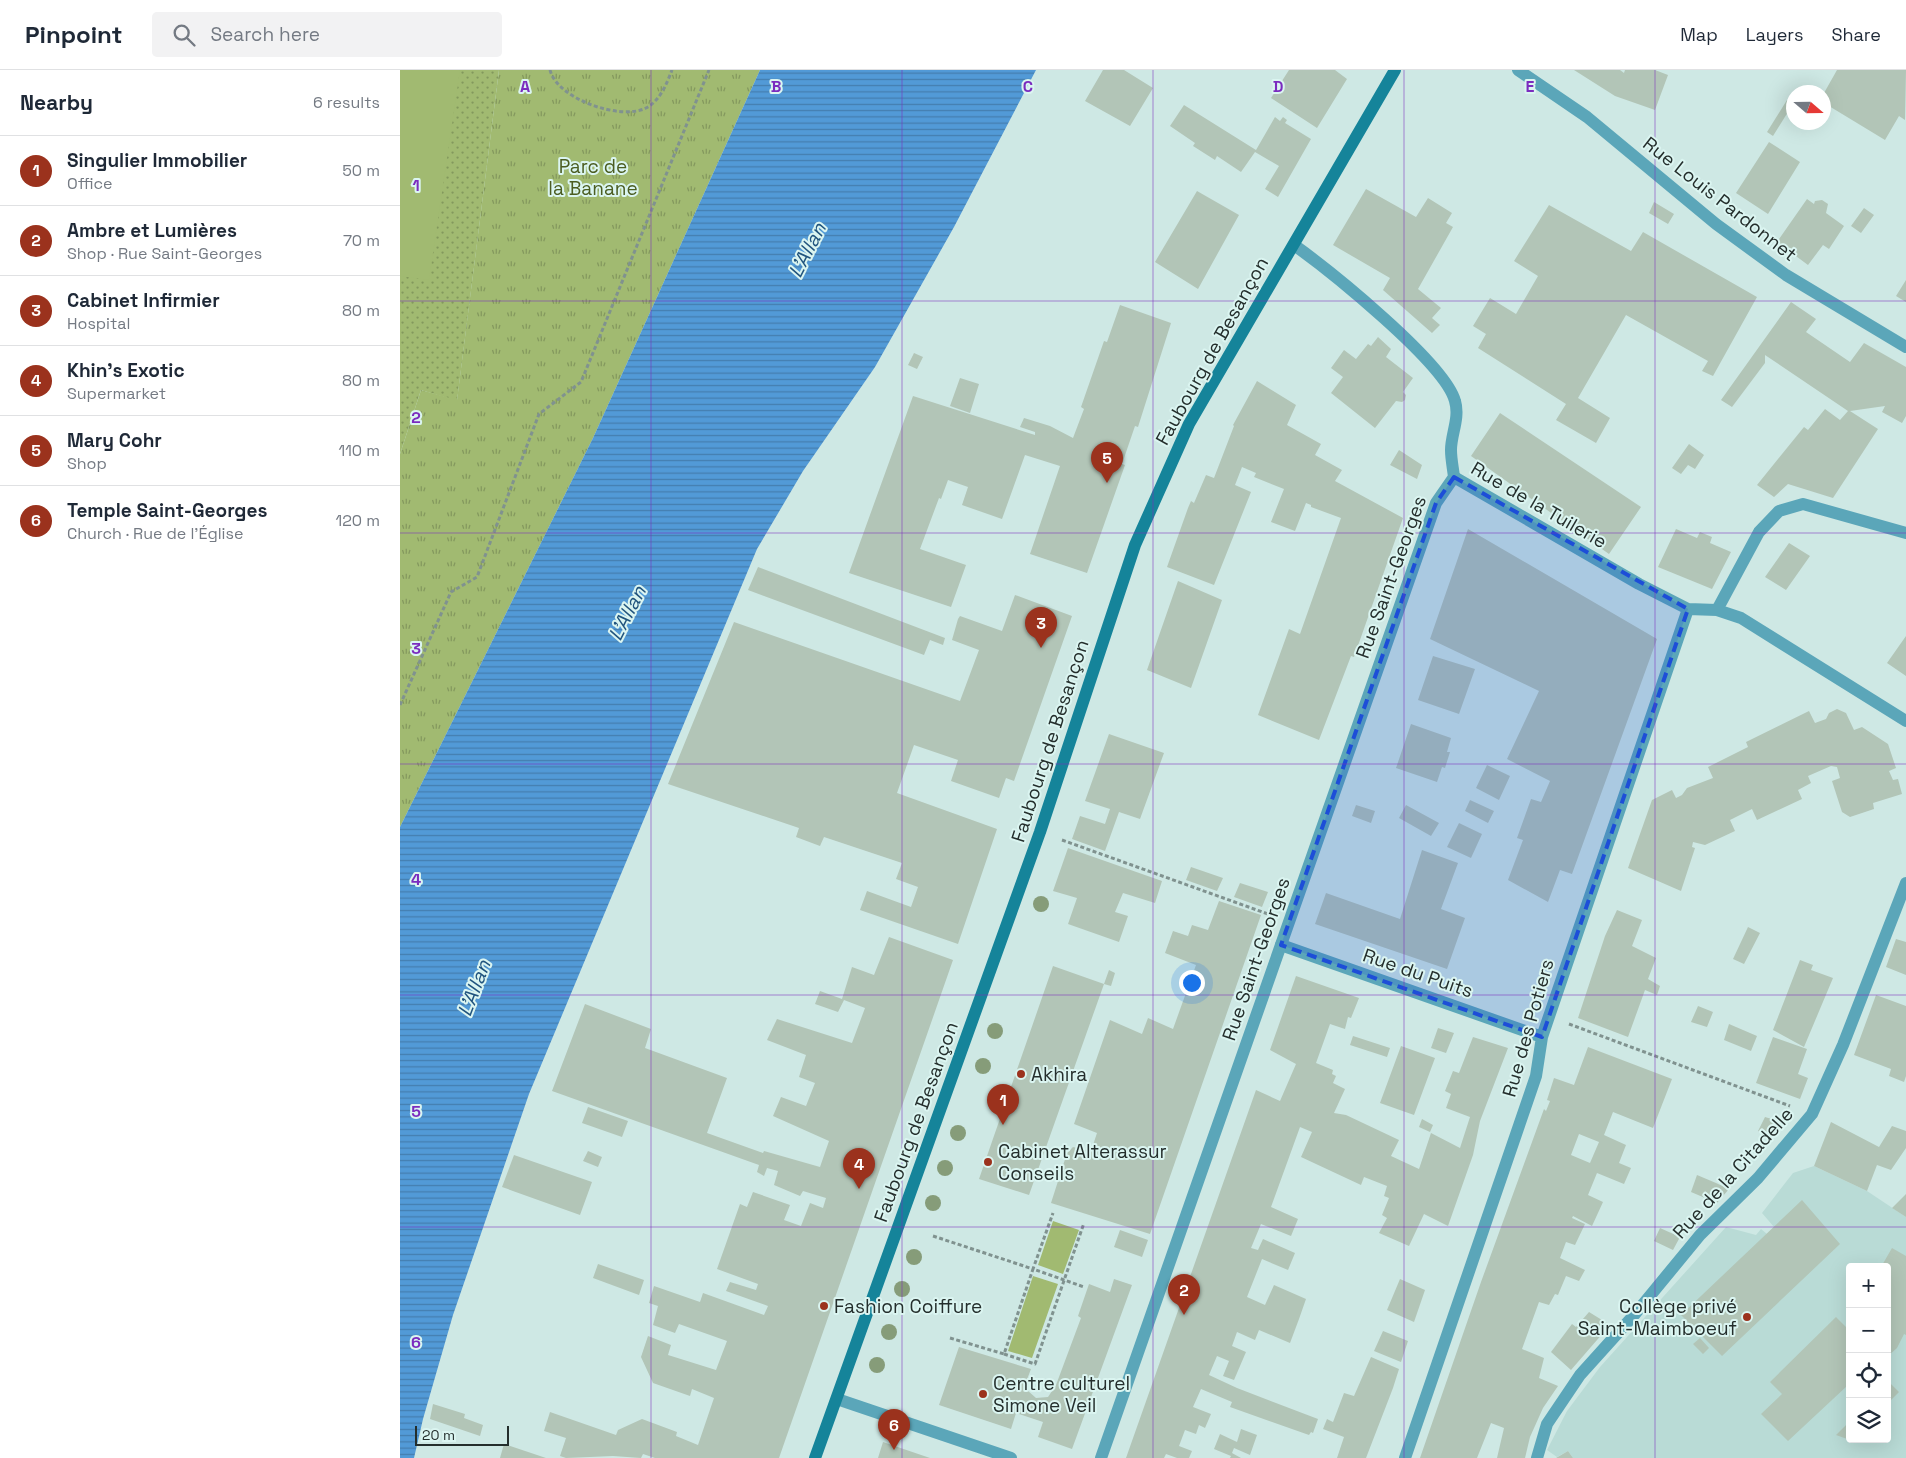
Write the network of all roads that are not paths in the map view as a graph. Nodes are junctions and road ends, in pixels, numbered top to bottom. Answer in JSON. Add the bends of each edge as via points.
{"nodes":[{"id":1,"x":1395,"y":70,"type":"edge"},
{"id":2,"x":1518,"y":70,"type":"edge"},
{"id":3,"x":1294,"y":245,"type":"junction"},
{"id":4,"x":1906,"y":347,"type":"edge"},
{"id":5,"x":1454,"y":477,"type":"junction"},
{"id":6,"x":1906,"y":533,"type":"edge"},
{"id":7,"x":1688,"y":609,"type":"junction"},
{"id":8,"x":1717,"y":610,"type":"junction"},
{"id":9,"x":1906,"y":721,"type":"edge"},
{"id":10,"x":1906,"y":883,"type":"edge"},
{"id":11,"x":1281,"y":945,"type":"junction"},
{"id":12,"x":1542,"y":1037,"type":"junction"},
{"id":13,"x":837,"y":1399,"type":"junction"},
{"id":14,"x":1402,"y":1457,"type":"edge"},
{"id":15,"x":815,"y":1458,"type":"edge"},
{"id":16,"x":1012,"y":1458,"type":"edge"},
{"id":17,"x":1101,"y":1458,"type":"edge"},
{"id":18,"x":1537,"y":1458,"type":"edge"}],
"edges":[{"from":1,"to":3,"type":"main road","name":"Faubourg de Besançon"},
{"from":2,"to":4,"type":"street","name":"Rue Louis Pardonnet","via":[[1588,117],[1716,224],[1786,275]]},
{"from":3,"to":5,"type":"street","name":"Rue de la Tuilerie","via":[[1322,265],[1447,382],[1456,402],[1451,449]]},
{"from":3,"to":13,"type":"main road","name":"Faubourg de Besançon","via":[[1188,424],[1135,545],[1040,832]]},
{"from":5,"to":7,"type":"street","name":"Rue de la Tuilerie"},
{"from":5,"to":11,"type":"street","name":"Rue Saint-Georges","via":[[1436,502]]},
{"from":6,"to":8,"type":"street","via":[[1804,504],[1779,511],[1759,532]]},
{"from":7,"to":8,"type":"street"},
{"from":7,"to":12,"type":"street","name":"Rue des Potiers"},
{"from":8,"to":9,"type":"street","via":[[1741,618]]},
{"from":10,"to":18,"type":"street","name":"Rue de la Citadelle","via":[[1843,1045],[1812,1114],[1758,1178],[1700,1235],[1580,1375],[1547,1424]]},
{"from":11,"to":12,"type":"street","name":"Rue du Puits"},
{"from":11,"to":17,"type":"street","name":"Rue Saint-Georges"},
{"from":12,"to":14,"type":"street","name":"Rue des Potiers","via":[[1536,1076]]},
{"from":13,"to":15,"type":"main road","name":"Faubourg de Besançon"},
{"from":13,"to":16,"type":"street"}]}
